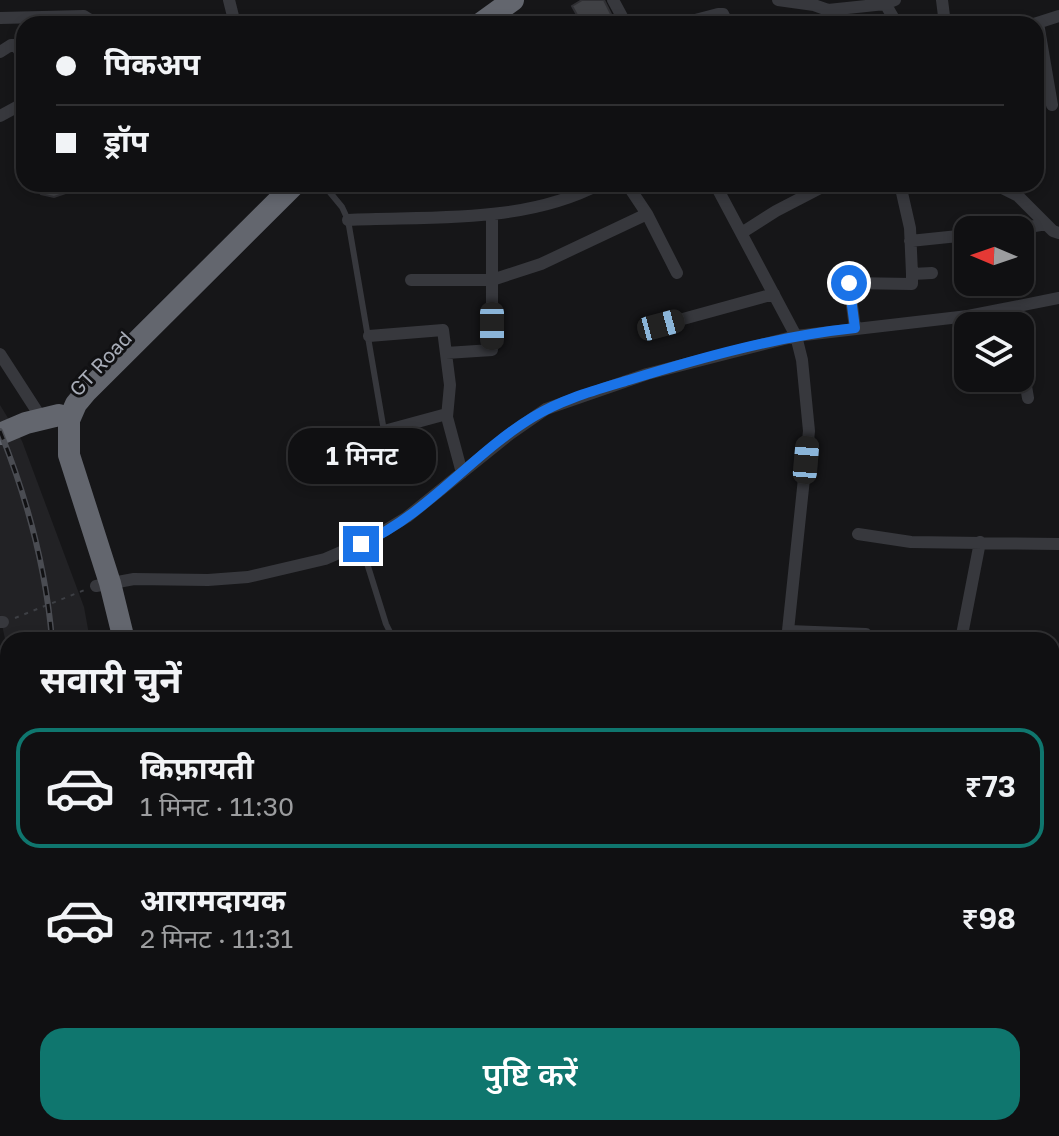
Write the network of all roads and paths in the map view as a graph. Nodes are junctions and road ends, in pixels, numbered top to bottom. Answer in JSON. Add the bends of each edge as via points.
{"nodes":[{"id":1,"x":513,"y":0,"type":"edge"},
{"id":2,"x":778,"y":0,"type":"edge"},
{"id":3,"x":888,"y":1,"type":"edge"},
{"id":4,"x":828,"y":10,"type":"junction"},
{"id":5,"x":491,"y":16,"type":"edge"},
{"id":6,"x":828,"y":16,"type":"edge"},
{"id":7,"x":1059,"y":52,"type":"edge"},
{"id":8,"x":1044,"y":56,"type":"joint"},
{"id":9,"x":1055,"y":105,"type":"edge"},
{"id":10,"x":269,"y":192,"type":"edge"},
{"id":11,"x":287,"y":192,"type":"edge"},
{"id":12,"x":330,"y":192,"type":"edge"},
{"id":13,"x":571,"y":192,"type":"edge"},
{"id":14,"x":632,"y":192,"type":"edge"},
{"id":15,"x":720,"y":192,"type":"edge"},
{"id":16,"x":813,"y":192,"type":"edge"},
{"id":17,"x":901,"y":192,"type":"edge"},
{"id":18,"x":1010,"y":192,"type":"edge"},
{"id":19,"x":492,"y":214,"type":"junction"},
{"id":20,"x":647,"y":214,"type":"junction"},
{"id":21,"x":348,"y":220,"type":"junction"},
{"id":22,"x":1046,"y":224,"type":"junction"},
{"id":23,"x":1034,"y":226,"type":"edge"},
{"id":24,"x":743,"y":232,"type":"junction"},
{"id":25,"x":1059,"y":233,"type":"edge"},
{"id":26,"x":954,"y":236,"type":"edge"},
{"id":27,"x":910,"y":241,"type":"junction"},
{"id":28,"x":677,"y":273,"type":"dead end"},
{"id":29,"x":932,"y":273,"type":"dead end"},
{"id":30,"x":912,"y":274,"type":"junction"},
{"id":31,"x":411,"y":280,"type":"dead end"},
{"id":32,"x":492,"y":280,"type":"junction"},
{"id":33,"x":774,"y":294,"type":"junction"},
{"id":34,"x":1059,"y":298,"type":"edge"},
{"id":35,"x":1013,"y":309,"type":"junction"},
{"id":36,"x":1014,"y":312,"type":"edge"},
{"id":37,"x":661,"y":325,"type":"dead end"},
{"id":38,"x":855,"y":328,"type":"junction"},
{"id":39,"x":369,"y":336,"type":"junction"},
{"id":40,"x":796,"y":336,"type":"junction"},
{"id":41,"x":446,"y":353,"type":"junction"},
{"id":42,"x":0,"y":354,"type":"edge"},
{"id":43,"x":1027,"y":392,"type":"edge"},
{"id":44,"x":1028,"y":398,"type":"dead end"},
{"id":45,"x":447,"y":417,"type":"junction"},
{"id":46,"x":57,"y":418,"type":"junction"},
{"id":47,"x":384,"y":431,"type":"joint"},
{"id":48,"x":0,"y":434,"type":"edge"},
{"id":49,"x":462,"y":473,"type":"junction"},
{"id":50,"x":858,"y":534,"type":"dead end"},
{"id":51,"x":980,"y":542,"type":"junction"},
{"id":52,"x":361,"y":544,"type":"junction"},
{"id":53,"x":1059,"y":544,"type":"edge"},
{"id":54,"x":103,"y":584,"type":"junction"},
{"id":55,"x":2,"y":622,"type":"edge"},
{"id":56,"x":109,"y":632,"type":"edge"},
{"id":57,"x":121,"y":632,"type":"edge"},
{"id":58,"x":390,"y":632,"type":"edge"},
{"id":59,"x":788,"y":632,"type":"edge"},
{"id":60,"x":963,"y":632,"type":"edge"}],
"edges":[{"from":1,"to":5,"type":"highway"},
{"from":2,"to":4,"type":"street"},
{"from":3,"to":4,"type":"street"},
{"from":4,"to":6,"type":"street"},
{"from":7,"to":8,"type":"street"},
{"from":8,"to":9,"type":"street"},
{"from":10,"to":46,"type":"highway","name":"GT Road","via":[[99,360]]},
{"from":11,"to":46,"type":"highway"},
{"from":12,"to":21,"type":"lane"},
{"from":13,"to":19,"type":"street","via":[[545,206]]},
{"from":14,"to":20,"type":"street"},
{"from":15,"to":24,"type":"street"},
{"from":16,"to":24,"type":"street"},
{"from":17,"to":27,"type":"street"},
{"from":18,"to":22,"type":"street"},
{"from":19,"to":21,"type":"street"},
{"from":19,"to":32,"type":"street"},
{"from":20,"to":28,"type":"street"},
{"from":20,"to":32,"type":"street","via":[[541,264]]},
{"from":21,"to":39,"type":"lane"},
{"from":22,"to":23,"type":"street"},
{"from":22,"to":25,"type":"street"},
{"from":24,"to":33,"type":"street"},
{"from":26,"to":27,"type":"street"},
{"from":27,"to":30,"type":"street"},
{"from":29,"to":30,"type":"street"},
{"from":30,"to":38,"type":"street","via":[[912,284],[849,283]]},
{"from":31,"to":32,"type":"street"},
{"from":32,"to":41,"type":"street","via":[[492,350]]},
{"from":33,"to":37,"type":"street"},
{"from":33,"to":40,"type":"street"},
{"from":34,"to":35,"type":"street"},
{"from":35,"to":36,"type":"street"},
{"from":35,"to":38,"type":"street"},
{"from":38,"to":40,"type":"street"},
{"from":39,"to":41,"type":"street","via":[[443,330]]},
{"from":39,"to":47,"type":"lane"},
{"from":40,"to":49,"type":"street","via":[[562,402],[530,418]]},
{"from":40,"to":59,"type":"street","via":[[809,431]]},
{"from":41,"to":45,"type":"street"},
{"from":42,"to":46,"type":"street"},
{"from":43,"to":44,"type":"street"},
{"from":45,"to":47,"type":"street"},
{"from":45,"to":49,"type":"street"},
{"from":46,"to":48,"type":"highway"},
{"from":46,"to":54,"type":"highway","name":"GT Road","via":[[60,471]]},
{"from":49,"to":52,"type":"street","via":[[407,517]]},
{"from":50,"to":51,"type":"street","via":[[911,542]]},
{"from":51,"to":53,"type":"street"},
{"from":51,"to":60,"type":"street"},
{"from":52,"to":54,"type":"street","via":[[306,565],[248,577]]},
{"from":52,"to":58,"type":"lane"},
{"from":54,"to":55,"type":"path"},
{"from":54,"to":56,"type":"highway","name":"GT Road"},
{"from":54,"to":57,"type":"highway","name":"GT Road"}]}
